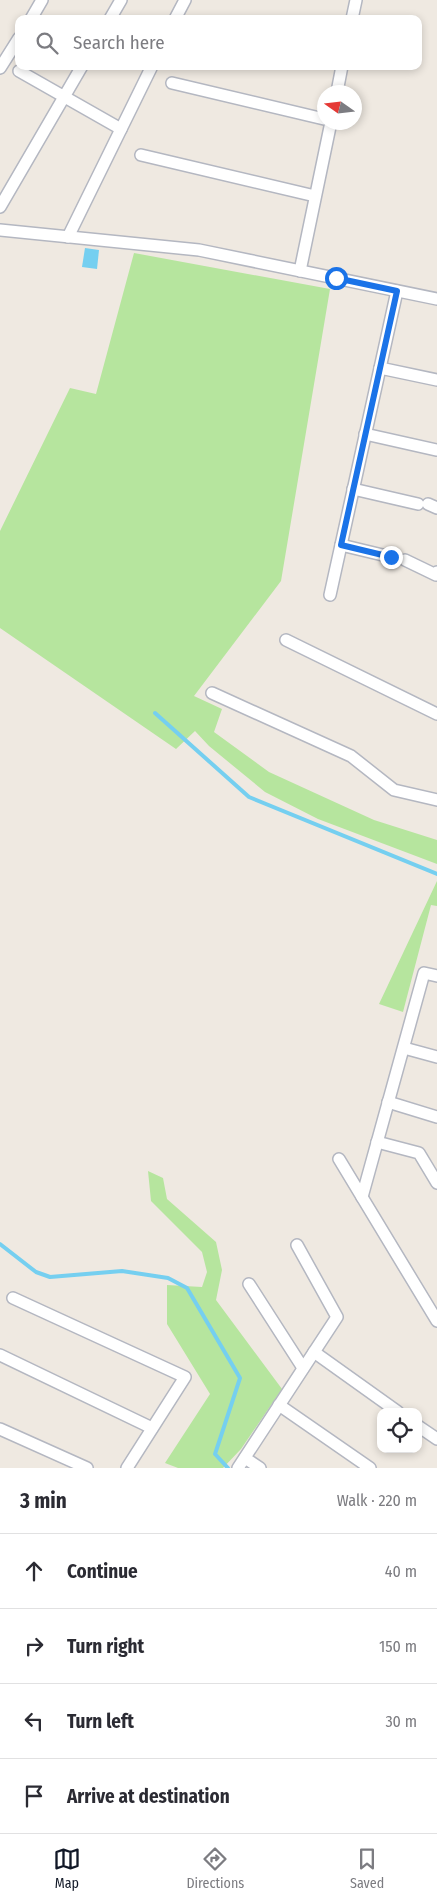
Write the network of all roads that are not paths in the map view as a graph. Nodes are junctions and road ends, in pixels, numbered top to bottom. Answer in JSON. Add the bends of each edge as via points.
{"nodes":[{"id":1,"x":42,"y":0,"type":"edge"},
{"id":2,"x":121,"y":0,"type":"edge"},
{"id":3,"x":184,"y":0,"type":"edge"},
{"id":4,"x":356,"y":0,"type":"edge"},
{"id":5,"x":33,"y":15,"type":"edge"},
{"id":6,"x":112,"y":15,"type":"edge"},
{"id":7,"x":177,"y":15,"type":"edge"},
{"id":8,"x":353,"y":15,"type":"edge"},
{"id":9,"x":15,"y":44,"type":"edge"},
{"id":10,"x":0,"y":68,"type":"edge"},
{"id":11,"x":80,"y":70,"type":"edge"},
{"id":12,"x":150,"y":70,"type":"edge"},
{"id":13,"x":341,"y":70,"type":"edge"},
{"id":14,"x":19,"y":71,"type":"dead end"},
{"id":15,"x":172,"y":83,"type":"dead end"},
{"id":16,"x":338,"y":85,"type":"edge"},
{"id":17,"x":64,"y":97,"type":"junction"},
{"id":18,"x":317,"y":117,"type":"edge"},
{"id":19,"x":121,"y":129,"type":"junction"},
{"id":20,"x":329,"y":130,"type":"edge"},
{"id":21,"x":141,"y":155,"type":"dead end"},
{"id":22,"x":315,"y":196,"type":"junction"},
{"id":23,"x":0,"y":207,"type":"edge"},
{"id":24,"x":0,"y":230,"type":"edge"},
{"id":25,"x":68,"y":237,"type":"junction"},
{"id":26,"x":300,"y":271,"type":"junction"},
{"id":27,"x":397,"y":291,"type":"junction"},
{"id":28,"x":437,"y":299,"type":"edge"},
{"id":29,"x":380,"y":368,"type":"junction"},
{"id":30,"x":437,"y":380,"type":"edge"},
{"id":31,"x":366,"y":434,"type":"junction"},
{"id":32,"x":436,"y":450,"type":"edge"},
{"id":33,"x":354,"y":489,"type":"junction"},
{"id":34,"x":428,"y":506,"type":"edge"},
{"id":35,"x":341,"y":545,"type":"junction"},
{"id":36,"x":391,"y":557,"type":"dead end"},
{"id":37,"x":405,"y":560,"type":"dead end"},
{"id":38,"x":437,"y":572,"type":"edge"},
{"id":39,"x":330,"y":595,"type":"dead end"},
{"id":40,"x":286,"y":640,"type":"dead end"},
{"id":41,"x":212,"y":693,"type":"dead end"},
{"id":42,"x":437,"y":714,"type":"edge"},
{"id":43,"x":437,"y":800,"type":"edge"},
{"id":44,"x":437,"y":976,"type":"edge"},
{"id":45,"x":404,"y":1048,"type":"junction"},
{"id":46,"x":437,"y":1057,"type":"edge"},
{"id":47,"x":388,"y":1102,"type":"junction"},
{"id":48,"x":437,"y":1116,"type":"edge"},
{"id":49,"x":377,"y":1142,"type":"junction"},
{"id":50,"x":339,"y":1159,"type":"dead end"},
{"id":51,"x":437,"y":1182,"type":"edge"},
{"id":52,"x":362,"y":1197,"type":"junction"},
{"id":53,"x":297,"y":1245,"type":"dead end"},
{"id":54,"x":249,"y":1284,"type":"dead end"},
{"id":55,"x":13,"y":1298,"type":"dead end"},
{"id":56,"x":437,"y":1321,"type":"edge"},
{"id":57,"x":314,"y":1352,"type":"junction"},
{"id":58,"x":0,"y":1355,"type":"edge"},
{"id":59,"x":303,"y":1368,"type":"junction"},
{"id":60,"x":279,"y":1405,"type":"junction"},
{"id":61,"x":392,"y":1408,"type":"edge"},
{"id":62,"x":152,"y":1428,"type":"junction"},
{"id":63,"x":0,"y":1429,"type":"edge"},
{"id":64,"x":422,"y":1429,"type":"edge"},
{"id":65,"x":437,"y":1439,"type":"edge"},
{"id":66,"x":241,"y":1465,"type":"edge"},
{"id":67,"x":87,"y":1468,"type":"edge"},
{"id":68,"x":127,"y":1468,"type":"edge"},
{"id":69,"x":260,"y":1468,"type":"edge"},
{"id":70,"x":370,"y":1468,"type":"edge"}],
"edges":[{"from":1,"to":5,"type":"street"},
{"from":2,"to":6,"type":"street"},
{"from":3,"to":7,"type":"street"},
{"from":4,"to":8,"type":"street"},
{"from":9,"to":10,"type":"street"},
{"from":11,"to":17,"type":"street"},
{"from":12,"to":19,"type":"street"},
{"from":13,"to":16,"type":"street"},
{"from":14,"to":17,"type":"street"},
{"from":15,"to":18,"type":"street"},
{"from":17,"to":19,"type":"street"},
{"from":17,"to":23,"type":"street"},
{"from":19,"to":25,"type":"street"},
{"from":20,"to":22,"type":"street"},
{"from":21,"to":22,"type":"street"},
{"from":22,"to":26,"type":"street"},
{"from":24,"to":25,"type":"street"},
{"from":25,"to":26,"type":"street","via":[[199,250]]},
{"from":26,"to":27,"type":"street"},
{"from":27,"to":28,"type":"street"},
{"from":27,"to":29,"type":"street"},
{"from":29,"to":30,"type":"street"},
{"from":29,"to":31,"type":"street"},
{"from":31,"to":32,"type":"street"},
{"from":31,"to":33,"type":"street"},
{"from":33,"to":34,"type":"street"},
{"from":33,"to":35,"type":"street"},
{"from":35,"to":36,"type":"street"},
{"from":35,"to":39,"type":"street"},
{"from":37,"to":38,"type":"street","via":[[436,575]]},
{"from":40,"to":42,"type":"street"},
{"from":41,"to":43,"type":"street","via":[[351,756],[394,790]]},
{"from":44,"to":45,"type":"street","via":[[424,973]]},
{"from":45,"to":46,"type":"street"},
{"from":45,"to":47,"type":"street"},
{"from":47,"to":48,"type":"street"},
{"from":47,"to":49,"type":"street"},
{"from":49,"to":51,"type":"street","via":[[419,1154]]},
{"from":49,"to":52,"type":"street"},
{"from":50,"to":52,"type":"street"},
{"from":52,"to":56,"type":"street"},
{"from":53,"to":57,"type":"street","via":[[337,1317]]},
{"from":54,"to":59,"type":"street"},
{"from":55,"to":62,"type":"street","via":[[184,1377]]},
{"from":57,"to":59,"type":"street"},
{"from":57,"to":61,"type":"street"},
{"from":58,"to":62,"type":"street"},
{"from":59,"to":60,"type":"street"},
{"from":60,"to":66,"type":"street"},
{"from":60,"to":70,"type":"street"},
{"from":62,"to":68,"type":"street"},
{"from":63,"to":67,"type":"street"},
{"from":64,"to":65,"type":"street"},
{"from":66,"to":69,"type":"street"}]}
